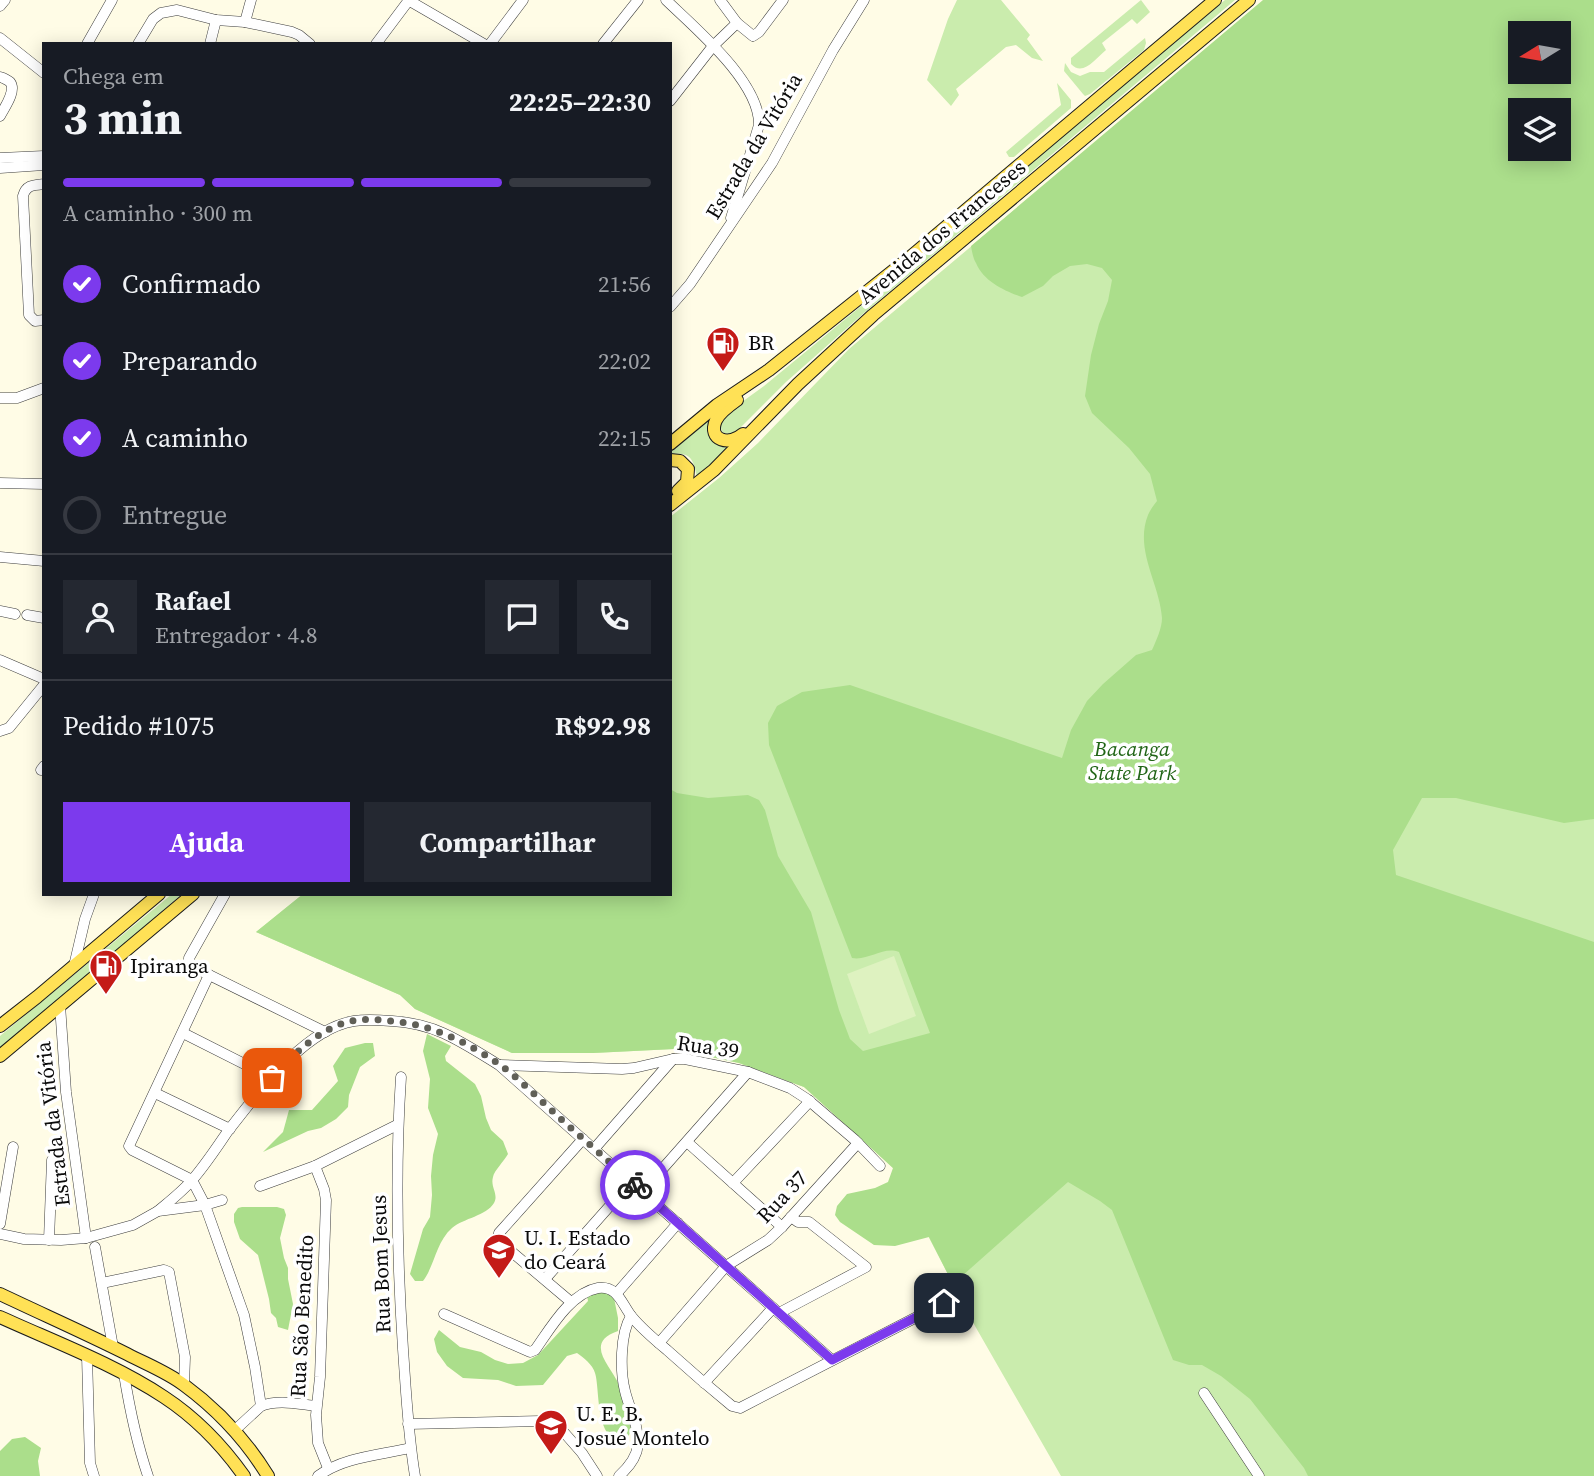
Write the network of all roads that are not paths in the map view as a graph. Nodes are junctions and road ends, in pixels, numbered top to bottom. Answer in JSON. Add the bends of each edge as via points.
{"nodes":[{"id":1,"x":5,"y":0,"type":"edge"},
{"id":2,"x":112,"y":0,"type":"edge"},
{"id":3,"x":185,"y":0,"type":"edge"},
{"id":4,"x":251,"y":0,"type":"edge"},
{"id":5,"x":409,"y":0,"type":"edge"},
{"id":6,"x":523,"y":0,"type":"edge"},
{"id":7,"x":638,"y":0,"type":"edge"},
{"id":8,"x":666,"y":0,"type":"edge"},
{"id":9,"x":783,"y":0,"type":"edge"},
{"id":10,"x":864,"y":0,"type":"edge"},
{"id":11,"x":1215,"y":0,"type":"edge"},
{"id":12,"x":1249,"y":0,"type":"edge"},
{"id":13,"x":722,"y":1,"type":"edge"},
{"id":14,"x":0,"y":6,"type":"edge"},
{"id":15,"x":177,"y":10,"type":"junction"},
{"id":16,"x":216,"y":20,"type":"junction"},
{"id":17,"x":245,"y":22,"type":"junction"},
{"id":18,"x":737,"y":23,"type":"junction"},
{"id":19,"x":0,"y":38,"type":"edge"},
{"id":20,"x":88,"y":42,"type":"edge"},
{"id":21,"x":139,"y":42,"type":"edge"},
{"id":22,"x":210,"y":42,"type":"edge"},
{"id":23,"x":308,"y":42,"type":"edge"},
{"id":24,"x":378,"y":42,"type":"edge"},
{"id":25,"x":481,"y":42,"type":"edge"},
{"id":26,"x":492,"y":42,"type":"edge"},
{"id":27,"x":605,"y":42,"type":"edge"},
{"id":28,"x":713,"y":46,"type":"junction"},
{"id":29,"x":42,"y":70,"type":"edge"},
{"id":30,"x":0,"y":76,"type":"edge"},
{"id":31,"x":672,"y":98,"type":"edge"},
{"id":32,"x":0,"y":116,"type":"edge"},
{"id":33,"x":42,"y":156,"type":"edge"},
{"id":34,"x":0,"y":158,"type":"edge"},
{"id":35,"x":42,"y":165,"type":"edge"},
{"id":36,"x":0,"y":168,"type":"edge"},
{"id":37,"x":42,"y":184,"type":"edge"},
{"id":38,"x":728,"y":229,"type":"junction"},
{"id":39,"x":672,"y":305,"type":"edge"},
{"id":40,"x":42,"y":320,"type":"edge"},
{"id":41,"x":769,"y":370,"type":"junction"},
{"id":42,"x":798,"y":384,"type":"junction"},
{"id":43,"x":42,"y":389,"type":"edge"},
{"id":44,"x":0,"y":398,"type":"edge"},
{"id":45,"x":672,"y":442,"type":"edge"},
{"id":46,"x":672,"y":460,"type":"edge"},
{"id":47,"x":0,"y":483,"type":"edge"},
{"id":48,"x":42,"y":484,"type":"edge"},
{"id":49,"x":672,"y":496,"type":"edge"},
{"id":50,"x":672,"y":503,"type":"edge"},
{"id":51,"x":0,"y":557,"type":"edge"},
{"id":52,"x":42,"y":561,"type":"edge"},
{"id":53,"x":0,"y":611,"type":"edge"},
{"id":54,"x":15,"y":614,"type":"dead end"},
{"id":55,"x":27,"y":615,"type":"dead end"},
{"id":56,"x":42,"y":618,"type":"edge"},
{"id":57,"x":0,"y":660,"type":"edge"},
{"id":58,"x":42,"y":678,"type":"edge"},
{"id":59,"x":42,"y":687,"type":"edge"},
{"id":60,"x":0,"y":731,"type":"edge"},
{"id":61,"x":93,"y":896,"type":"edge"},
{"id":62,"x":157,"y":896,"type":"edge"},
{"id":63,"x":191,"y":896,"type":"edge"},
{"id":64,"x":224,"y":896,"type":"edge"},
{"id":65,"x":74,"y":966,"type":"junction"},
{"id":66,"x":209,"y":975,"type":"junction"},
{"id":67,"x":60,"y":1005,"type":"junction"},
{"id":68,"x":0,"y":1026,"type":"edge"},
{"id":69,"x":325,"y":1032,"type":"junction"},
{"id":70,"x":183,"y":1033,"type":"junction"},
{"id":71,"x":0,"y":1056,"type":"edge"},
{"id":72,"x":673,"y":1059,"type":"junction"},
{"id":73,"x":499,"y":1065,"type":"junction"},
{"id":74,"x":748,"y":1072,"type":"junction"},
{"id":75,"x":401,"y":1077,"type":"dead end"},
{"id":76,"x":272,"y":1078,"type":"junction"},
{"id":77,"x":155,"y":1093,"type":"junction"},
{"id":78,"x":810,"y":1101,"type":"junction"},
{"id":79,"x":397,"y":1125,"type":"junction"},
{"id":80,"x":230,"y":1129,"type":"junction"},
{"id":81,"x":583,"y":1139,"type":"junction"},
{"id":82,"x":687,"y":1142,"type":"junction"},
{"id":83,"x":858,"y":1143,"type":"junction"},
{"id":84,"x":13,"y":1147,"type":"dead end"},
{"id":85,"x":594,"y":1149,"type":"junction"},
{"id":86,"x":52,"y":1160,"type":"dead end"},
{"id":87,"x":315,"y":1166,"type":"junction"},
{"id":88,"x":880,"y":1166,"type":"dead end"},
{"id":89,"x":192,"y":1180,"type":"junction"},
{"id":90,"x":631,"y":1182,"type":"junction"},
{"id":91,"x":733,"y":1184,"type":"junction"},
{"id":92,"x":260,"y":1185,"type":"dead end"},
{"id":93,"x":642,"y":1192,"type":"junction"},
{"id":94,"x":222,"y":1200,"type":"dead end"},
{"id":95,"x":205,"y":1205,"type":"junction"},
{"id":96,"x":158,"y":1211,"type":"junction"},
{"id":97,"x":791,"y":1217,"type":"junction"},
{"id":98,"x":678,"y":1223,"type":"junction"},
{"id":99,"x":0,"y":1224,"type":"edge"},
{"id":100,"x":782,"y":1227,"type":"junction"},
{"id":101,"x":0,"y":1234,"type":"edge"},
{"id":102,"x":86,"y":1238,"type":"junction"},
{"id":103,"x":49,"y":1240,"type":"junction"},
{"id":104,"x":95,"y":1247,"type":"dead end"},
{"id":105,"x":726,"y":1266,"type":"junction"},
{"id":106,"x":545,"y":1279,"type":"junction"},
{"id":107,"x":102,"y":1283,"type":"junction"},
{"id":108,"x":617,"y":1293,"type":"junction"},
{"id":109,"x":0,"y":1294,"type":"edge"},
{"id":110,"x":571,"y":1302,"type":"junction"},
{"id":111,"x":944,"y":1303,"type":"dead end"},
{"id":112,"x":776,"y":1311,"type":"junction"},
{"id":113,"x":444,"y":1314,"type":"dead end"},
{"id":114,"x":631,"y":1316,"type":"junction"},
{"id":115,"x":0,"y":1317,"type":"edge"},
{"id":116,"x":659,"y":1343,"type":"junction"},
{"id":117,"x":113,"y":1347,"type":"junction"},
{"id":118,"x":87,"y":1356,"type":"junction"},
{"id":119,"x":132,"y":1357,"type":"junction"},
{"id":120,"x":832,"y":1360,"type":"junction"},
{"id":121,"x":124,"y":1374,"type":"junction"},
{"id":122,"x":704,"y":1383,"type":"junction"},
{"id":123,"x":184,"y":1385,"type":"junction"},
{"id":124,"x":1204,"y":1393,"type":"dead end"},
{"id":125,"x":261,"y":1406,"type":"junction"},
{"id":126,"x":316,"y":1406,"type":"junction"},
{"id":127,"x":408,"y":1424,"type":"junction"},
{"id":128,"x":235,"y":1430,"type":"junction"},
{"id":129,"x":410,"y":1448,"type":"junction"},
{"id":130,"x":328,"y":1468,"type":"junction"},
{"id":131,"x":94,"y":1476,"type":"edge"},
{"id":132,"x":148,"y":1476,"type":"edge"},
{"id":133,"x":244,"y":1476,"type":"edge"},
{"id":134,"x":268,"y":1476,"type":"edge"},
{"id":135,"x":318,"y":1476,"type":"edge"},
{"id":136,"x":415,"y":1476,"type":"edge"},
{"id":137,"x":597,"y":1476,"type":"edge"},
{"id":138,"x":619,"y":1476,"type":"edge"},
{"id":139,"x":1259,"y":1476,"type":"edge"}],
"edges":[{"from":1,"to":14,"type":"street"},
{"from":2,"to":20,"type":"street"},
{"from":3,"to":15,"type":"street"},
{"from":4,"to":17,"type":"street"},
{"from":5,"to":24,"type":"street"},
{"from":5,"to":25,"type":"street"},
{"from":6,"to":26,"type":"street"},
{"from":7,"to":27,"type":"street"},
{"from":8,"to":28,"type":"street"},
{"from":9,"to":18,"type":"street","via":[[753,36]]},
{"from":10,"to":38,"type":"street","name":"Estrada da Vitória","via":[[772,163]]},
{"from":11,"to":41,"type":"main road","name":"Avenida dos Franceses"},
{"from":12,"to":42,"type":"main road","name":"Avenida dos Franceses","via":[[873,315]]},
{"from":13,"to":18,"type":"street"},
{"from":15,"to":16,"type":"street"},
{"from":15,"to":21,"type":"street","via":[[153,19]]},
{"from":16,"to":17,"type":"street"},
{"from":16,"to":22,"type":"street"},
{"from":17,"to":23,"type":"street","via":[[292,32]]},
{"from":18,"to":28,"type":"street"},
{"from":19,"to":29,"type":"street"},
{"from":28,"to":31,"type":"street"},
{"from":28,"to":38,"type":"street","via":[[744,82],[760,115]]},
{"from":30,"to":32,"type":"street","via":[[12,86]]},
{"from":33,"to":34,"type":"street"},
{"from":35,"to":36,"type":"street"},
{"from":37,"to":40,"type":"street","via":[[32,185],[23,196],[29,315],[34,321]]},
{"from":38,"to":39,"type":"street","name":"Estrada da Vitória"},
{"from":41,"to":42,"type":"main road","via":[[719,416],[718,438],[740,438]]},
{"from":41,"to":45,"type":"main road","name":"Avenida dos Franceses"},
{"from":42,"to":50,"type":"main road","name":"Avenida dos Franceses","via":[[714,470]]},
{"from":43,"to":44,"type":"street","via":[[17,398]]},
{"from":46,"to":49,"type":"main road","via":[[684,463],[689,473],[685,485]]},
{"from":47,"to":48,"type":"street"},
{"from":51,"to":52,"type":"street"},
{"from":53,"to":54,"type":"street"},
{"from":55,"to":56,"type":"street"},
{"from":57,"to":58,"type":"street"},
{"from":59,"to":60,"type":"street","via":[[9,728]]},
{"from":61,"to":65,"type":"street"},
{"from":62,"to":65,"type":"main road"},
{"from":63,"to":67,"type":"main road"},
{"from":64,"to":66,"type":"street","via":[[188,960],[191,967]]},
{"from":65,"to":68,"type":"main road"},
{"from":66,"to":69,"type":"street"},
{"from":66,"to":70,"type":"street"},
{"from":67,"to":71,"type":"main road"},
{"from":67,"to":102,"type":"street","name":"Estrada da Vitória","via":[[66,1091]]},
{"from":69,"to":73,"type":"street","via":[[355,1021],[411,1023],[443,1033]]},
{"from":69,"to":76,"type":"street"},
{"from":70,"to":76,"type":"street"},
{"from":70,"to":77,"type":"street"},
{"from":72,"to":73,"type":"street","name":"Rua 39","via":[[622,1069]]},
{"from":72,"to":74,"type":"street","name":"Rua 39"},
{"from":72,"to":85,"type":"street"},
{"from":73,"to":81,"type":"street"},
{"from":74,"to":78,"type":"street","name":"Rua 39"},
{"from":74,"to":82,"type":"street"},
{"from":75,"to":79,"type":"street","name":"Rua Bom Jesus"},
{"from":76,"to":80,"type":"street"},
{"from":77,"to":80,"type":"street"},
{"from":77,"to":89,"type":"street","via":[[129,1146]]},
{"from":78,"to":83,"type":"street","name":"Rua 39"},
{"from":78,"to":91,"type":"street"},
{"from":79,"to":87,"type":"street"},
{"from":79,"to":127,"type":"street","name":"Rua Bom Jesus","via":[[398,1271]]},
{"from":80,"to":89,"type":"street"},
{"from":81,"to":85,"type":"street"},
{"from":81,"to":106,"type":"street","via":[[499,1233],[500,1242]]},
{"from":82,"to":91,"type":"street"},
{"from":82,"to":93,"type":"street"},
{"from":83,"to":88,"type":"street","name":"Rua 39"},
{"from":83,"to":97,"type":"street","name":"Rua 37"},
{"from":84,"to":99,"type":"street"},
{"from":85,"to":90,"type":"street"},
{"from":86,"to":103,"type":"street"},
{"from":87,"to":92,"type":"street"},
{"from":87,"to":126,"type":"street","name":"Rua São Benedito","via":[[326,1200]]},
{"from":89,"to":95,"type":"street"},
{"from":89,"to":96,"type":"street"},
{"from":90,"to":93,"type":"street"},
{"from":90,"to":106,"type":"street"},
{"from":91,"to":100,"type":"street"},
{"from":93,"to":98,"type":"street"},
{"from":94,"to":95,"type":"street"},
{"from":95,"to":96,"type":"street"},
{"from":95,"to":125,"type":"street","via":[[244,1315]]},
{"from":96,"to":102,"type":"street","via":[[133,1225]]},
{"from":97,"to":100,"type":"street","name":"Rua 37"},
{"from":97,"to":112,"type":"street","via":[[810,1222],[866,1267]]},
{"from":98,"to":105,"type":"street"},
{"from":98,"to":108,"type":"street"},
{"from":100,"to":105,"type":"street","name":"Rua 37"},
{"from":101,"to":103,"type":"street"},
{"from":102,"to":103,"type":"street"},
{"from":104,"to":107,"type":"street"},
{"from":105,"to":112,"type":"street"},
{"from":105,"to":116,"type":"street","name":"Rua 37"},
{"from":106,"to":110,"type":"street"},
{"from":107,"to":117,"type":"street"},
{"from":107,"to":123,"type":"street","via":[[169,1272],[185,1357]]},
{"from":108,"to":110,"type":"street","via":[[600,1287]]},
{"from":108,"to":114,"type":"street"},
{"from":109,"to":117,"type":"main road"},
{"from":110,"to":113,"type":"street","via":[[530,1352]]},
{"from":111,"to":120,"type":"street"},
{"from":112,"to":120,"type":"street"},
{"from":112,"to":122,"type":"street"},
{"from":114,"to":116,"type":"street"},
{"from":114,"to":138,"type":"street","via":[[624,1330],[623,1376],[638,1446]]},
{"from":115,"to":118,"type":"main road"},
{"from":116,"to":122,"type":"street"},
{"from":117,"to":119,"type":"main road"},
{"from":118,"to":121,"type":"main road"},
{"from":118,"to":131,"type":"street"},
{"from":119,"to":121,"type":"main road"},
{"from":119,"to":123,"type":"main road"},
{"from":120,"to":122,"type":"street","via":[[740,1408]]},
{"from":121,"to":132,"type":"street","via":[[137,1445]]},
{"from":121,"to":133,"type":"main road","via":[[185,1412]]},
{"from":123,"to":128,"type":"main road"},
{"from":124,"to":139,"type":"street"},
{"from":125,"to":126,"type":"street","via":[[276,1402]]},
{"from":125,"to":128,"type":"street"},
{"from":126,"to":130,"type":"street","name":"Rua São Benedito","via":[[318,1443]]},
{"from":127,"to":129,"type":"street","name":"Rua Bom Jesus"},
{"from":127,"to":137,"type":"street","via":[[552,1423],[569,1437]]},
{"from":128,"to":134,"type":"main road"},
{"from":129,"to":130,"type":"street"},
{"from":129,"to":136,"type":"street","name":"Rua Bom Jesus"},
{"from":130,"to":135,"type":"street"}]}
